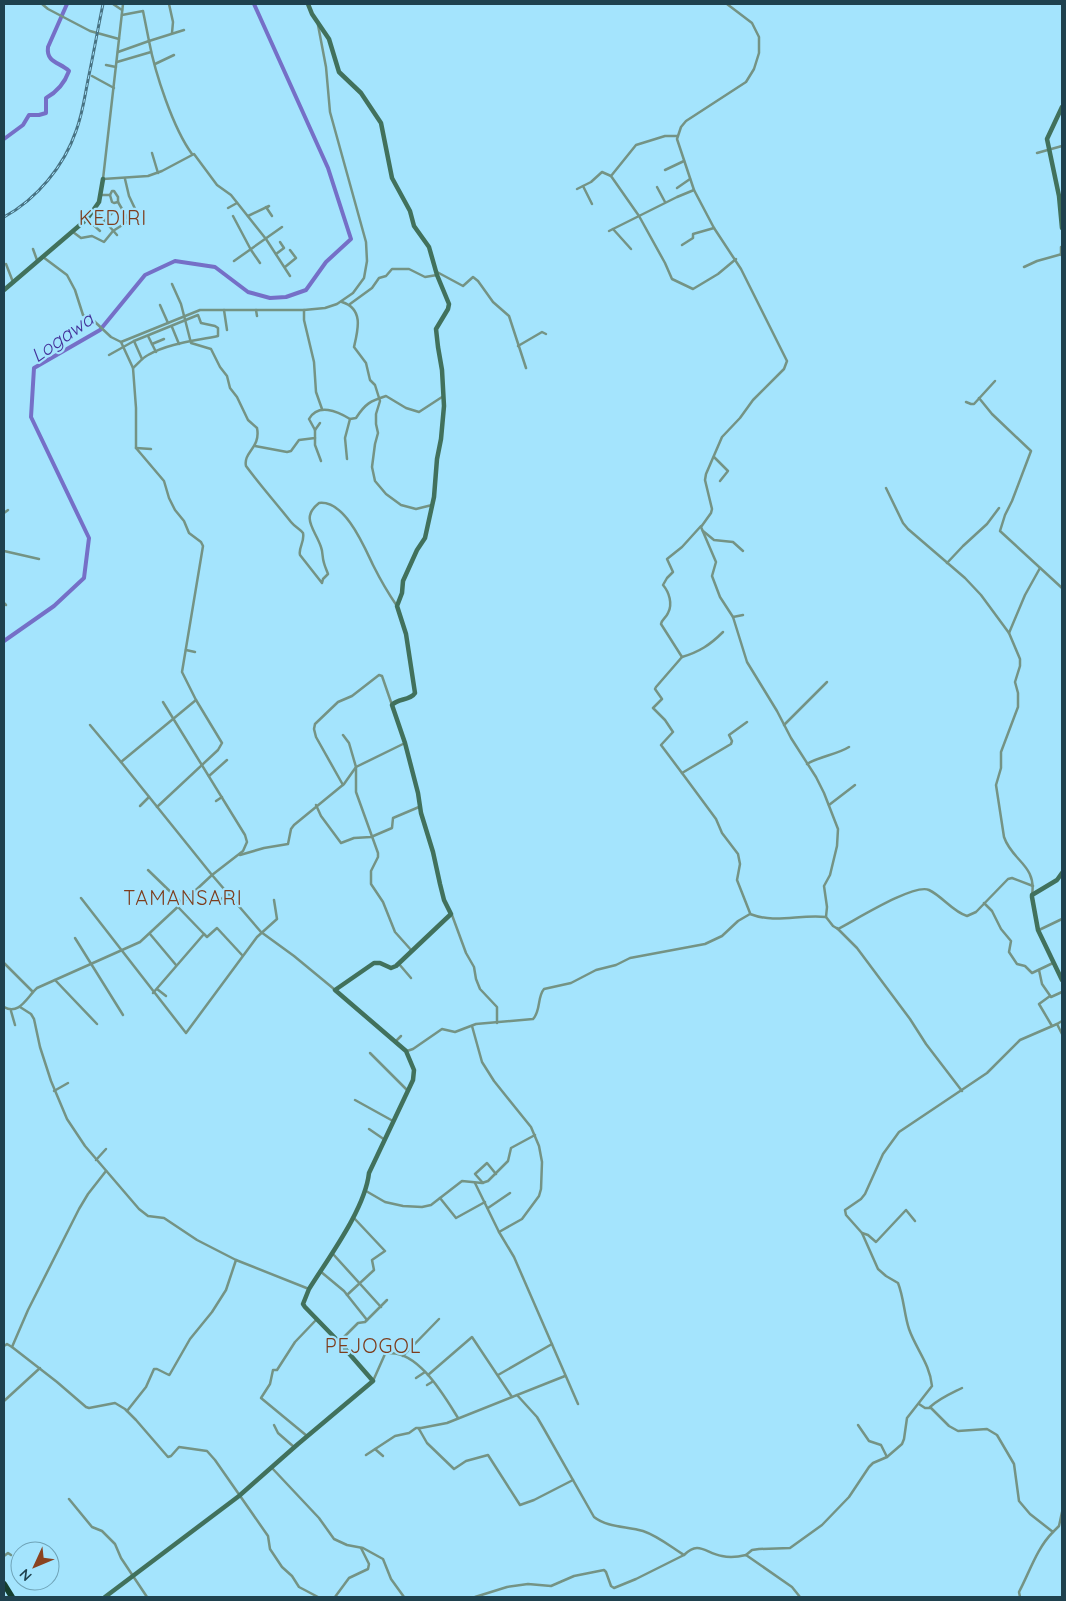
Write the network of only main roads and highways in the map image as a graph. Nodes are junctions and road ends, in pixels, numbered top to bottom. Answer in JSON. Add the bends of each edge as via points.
{"nodes":[{"id":1,"x":4,"y":1584,"type":"edge"},
{"id":2,"x":10,"y":1596,"type":"edge"}],
"edges":[{"from":1,"to":2,"type":"highway"}]}
